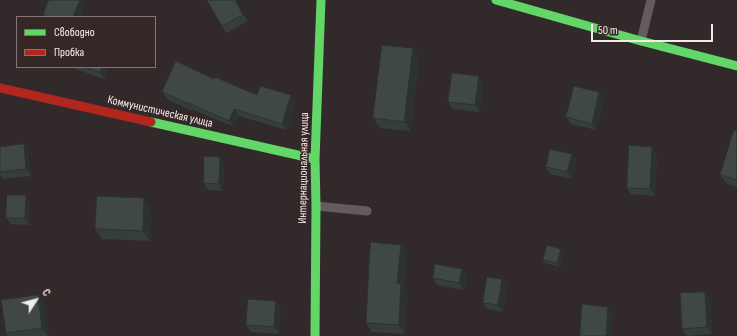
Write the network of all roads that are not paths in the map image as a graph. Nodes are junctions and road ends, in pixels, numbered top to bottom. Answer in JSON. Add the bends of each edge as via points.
{"nodes":[{"id":1,"x":321,"y":0,"type":"edge"},
{"id":2,"x":496,"y":0,"type":"edge"},
{"id":3,"x":651,"y":0,"type":"edge"},
{"id":4,"x":641,"y":41,"type":"junction"},
{"id":5,"x":737,"y":66,"type":"edge"},
{"id":6,"x":0,"y":88,"type":"edge"},
{"id":7,"x":314,"y":159,"type":"junction"},
{"id":8,"x":316,"y":206,"type":"junction"},
{"id":9,"x":368,"y":211,"type":"dead end"},
{"id":10,"x":315,"y":336,"type":"edge"}],
"edges":[{"from":1,"to":7,"type":"street","name":"Интернациональная улица"},
{"from":2,"to":4,"type":"street"},
{"from":3,"to":4,"type":"lane"},
{"from":4,"to":5,"type":"street"},
{"from":6,"to":7,"type":"street","name":"Коммунистическая улица"},
{"from":7,"to":8,"type":"street","name":"Интернациональная улица"},
{"from":8,"to":9,"type":"lane"},
{"from":8,"to":10,"type":"street","name":"Интернациональная улица"}]}
